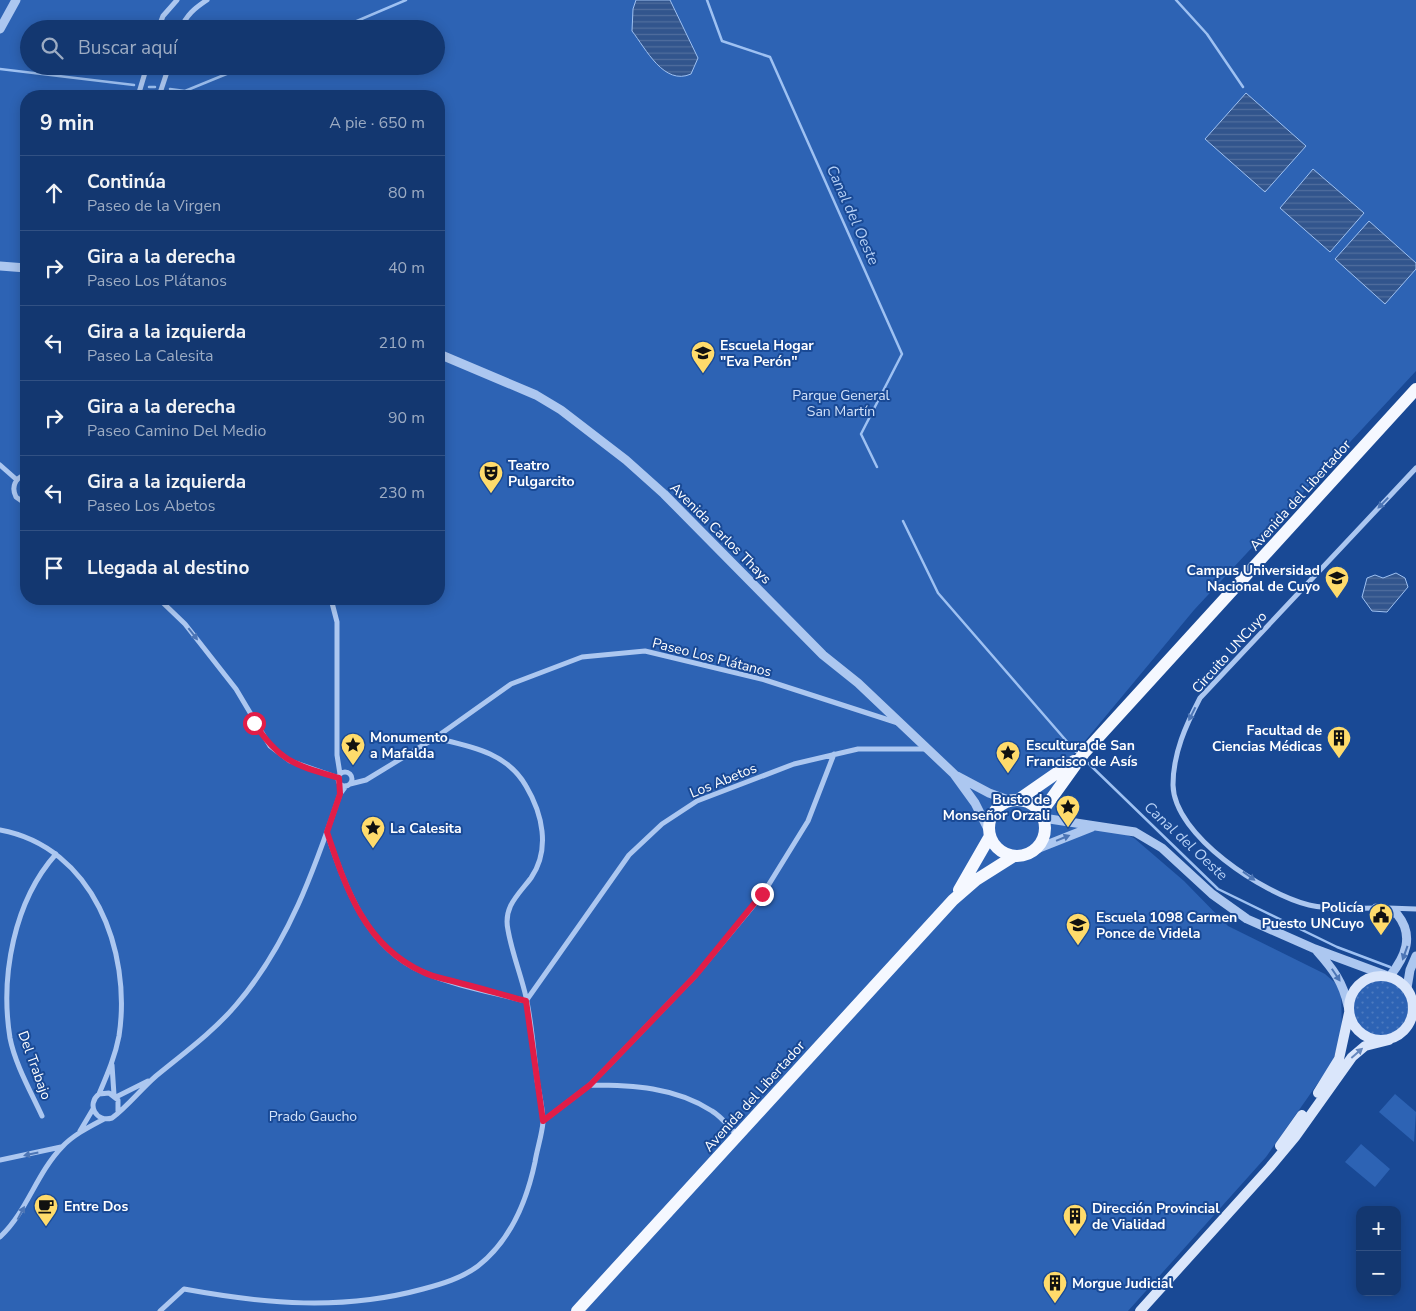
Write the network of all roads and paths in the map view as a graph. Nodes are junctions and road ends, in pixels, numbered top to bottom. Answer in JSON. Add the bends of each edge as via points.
{"nodes":[{"id":1,"x":16,"y":0,"type":"edge"},
{"id":2,"x":177,"y":0,"type":"edge"},
{"id":3,"x":207,"y":0,"type":"edge"},
{"id":4,"x":162,"y":20,"type":"edge"},
{"id":5,"x":185,"y":20,"type":"edge"},
{"id":6,"x":0,"y":29,"type":"edge"},
{"id":7,"x":144,"y":75,"type":"edge"},
{"id":8,"x":166,"y":75,"type":"edge"},
{"id":9,"x":140,"y":90,"type":"edge"},
{"id":10,"x":161,"y":90,"type":"edge"},
{"id":11,"x":0,"y":266,"type":"edge"},
{"id":12,"x":20,"y":268,"type":"edge"},
{"id":13,"x":445,"y":357,"type":"edge"},
{"id":14,"x":1416,"y":389,"type":"edge"},
{"id":15,"x":0,"y":465,"type":"edge"},
{"id":16,"x":1416,"y":468,"type":"edge"},
{"id":17,"x":20,"y":478,"type":"edge"},
{"id":18,"x":17,"y":480,"type":"junction"},
{"id":19,"x":20,"y":502,"type":"edge"},
{"id":20,"x":165,"y":605,"type":"edge"},
{"id":21,"x":333,"y":605,"type":"edge"},
{"id":22,"x":901,"y":724,"type":"junction"},
{"id":23,"x":435,"y":738,"type":"junction"},
{"id":24,"x":928,"y":749,"type":"junction"},
{"id":25,"x":1084,"y":753,"type":"junction"},
{"id":26,"x":834,"y":754,"type":"junction"},
{"id":27,"x":954,"y":774,"type":"junction"},
{"id":28,"x":341,"y":777,"type":"junction"},
{"id":29,"x":352,"y":777,"type":"junction"},
{"id":30,"x":366,"y":780,"type":"junction"},
{"id":31,"x":348,"y":785,"type":"junction"},
{"id":32,"x":340,"y":794,"type":"junction"},
{"id":33,"x":1014,"y":800,"type":"junction"},
{"id":34,"x":1042,"y":816,"type":"junction"},
{"id":35,"x":1092,"y":827,"type":"junction"},
{"id":36,"x":0,"y":830,"type":"edge"},
{"id":37,"x":327,"y":832,"type":"junction"},
{"id":38,"x":990,"y":833,"type":"junction"},
{"id":39,"x":1034,"y":850,"type":"junction"},
{"id":40,"x":56,"y":854,"type":"junction"},
{"id":41,"x":1014,"y":856,"type":"junction"},
{"id":42,"x":953,"y":900,"type":"junction"},
{"id":43,"x":1376,"y":908,"type":"junction"},
{"id":44,"x":1416,"y":909,"type":"edge"},
{"id":45,"x":1315,"y":949,"type":"junction"},
{"id":46,"x":1416,"y":956,"type":"edge"},
{"id":47,"x":1388,"y":976,"type":"junction"},
{"id":48,"x":1411,"y":991,"type":"edge"},
{"id":49,"x":526,"y":1001,"type":"junction"},
{"id":50,"x":1349,"y":1009,"type":"junction"},
{"id":51,"x":1415,"y":1010,"type":"edge"},
{"id":52,"x":1389,"y":1040,"type":"junction"},
{"id":53,"x":112,"y":1062,"type":"junction"},
{"id":54,"x":155,"y":1077,"type":"junction"},
{"id":55,"x":590,"y":1085,"type":"junction"},
{"id":56,"x":99,"y":1094,"type":"junction"},
{"id":57,"x":115,"y":1096,"type":"junction"},
{"id":58,"x":93,"y":1109,"type":"junction"},
{"id":59,"x":118,"y":1112,"type":"junction"},
{"id":60,"x":42,"y":1116,"type":"dead end"},
{"id":61,"x":104,"y":1119,"type":"junction"},
{"id":62,"x":543,"y":1121,"type":"junction"},
{"id":63,"x":80,"y":1132,"type":"junction"},
{"id":64,"x":738,"y":1136,"type":"junction"},
{"id":65,"x":62,"y":1147,"type":"junction"},
{"id":66,"x":0,"y":1160,"type":"edge"},
{"id":67,"x":1240,"y":1200,"type":"junction"},
{"id":68,"x":0,"y":1237,"type":"edge"},
{"id":69,"x":160,"y":1311,"type":"edge"},
{"id":70,"x":577,"y":1311,"type":"edge"},
{"id":71,"x":1140,"y":1311,"type":"edge"}],
"edges":[{"from":1,"to":6,"type":"street"},
{"from":2,"to":4,"type":"street"},
{"from":3,"to":5,"type":"street","via":[[194,8]]},
{"from":7,"to":9,"type":"street"},
{"from":8,"to":10,"type":"street"},
{"from":11,"to":12,"type":"street"},
{"from":13,"to":22,"type":"street","name":"Avenida Carlos Thays","via":[[536,396],[561,410],[613,450],[664,494],[823,655]]},
{"from":14,"to":25,"type":"main road","name":"Avenida del Libertador"},
{"from":15,"to":18,"type":"street"},
{"from":16,"to":43,"type":"street","name":"Circuito UNCuyo","one_way":true,"via":[[1200,698],[1176,755],[1173,785],[1176,802],[1197,838],[1264,887],[1309,905]]},
{"from":17,"to":18,"type":"street"},
{"from":18,"to":19,"type":"street","via":[[14,493]]},
{"from":20,"to":28,"type":"street","one_way":true,"via":[[185,624],[236,690],[270,746],[290,761]]},
{"from":21,"to":28,"type":"street","via":[[337,622],[338,758]]},
{"from":22,"to":23,"type":"street","name":"Paseo Los Plátanos","via":[[765,680],[645,651],[582,657],[511,684]]},
{"from":22,"to":24,"type":"street","name":"Avenida Carlos Thays"},
{"from":23,"to":30,"type":"street","name":"Paseo Los Plátanos"},
{"from":23,"to":49,"type":"street","via":[[486,751],[510,766],[525,784],[537,809],[543,833],[541,854],[532,876],[507,912],[507,928]]},
{"from":24,"to":26,"type":"street","name":"Los Abetos","via":[[858,749]]},
{"from":24,"to":27,"type":"street","name":"Avenida Carlos Thays"},
{"from":25,"to":33,"type":"main road","name":"Avenida del Libertador"},
{"from":25,"to":34,"type":"main road","name":"Avenida del Libertador"},
{"from":26,"to":49,"type":"street","name":"Los Abetos","via":[[794,764],[696,801],[662,824],[629,855]]},
{"from":26,"to":55,"type":"street","via":[[808,821],[762,894],[695,976]]},
{"from":27,"to":33,"type":"street","name":"Avenida Carlos Thays","via":[[989,793]]},
{"from":27,"to":38,"type":"street","name":"Avenida Carlos Thays","via":[[975,803]]},
{"from":28,"to":29,"type":"street"},
{"from":28,"to":31,"type":"street"},
{"from":28,"to":32,"type":"street"},
{"from":29,"to":30,"type":"street"},
{"from":29,"to":31,"type":"street"},
{"from":30,"to":31,"type":"street","name":"Paseo Los Plátanos"},
{"from":31,"to":32,"type":"street"},
{"from":32,"to":37,"type":"street"},
{"from":33,"to":34,"type":"main road","via":[[1027,801]]},
{"from":33,"to":38,"type":"main road","via":[[994,812]]},
{"from":34,"to":35,"type":"street"},
{"from":34,"to":39,"type":"main road","via":[[1044,834]]},
{"from":39,"to":35,"type":"street","one_way":true},
{"from":35,"to":45,"type":"street","via":[[1119,828],[1149,839],[1232,910]]},
{"from":36,"to":40,"type":"street","via":[[37,841]]},
{"from":37,"to":49,"type":"street","via":[[356,907],[387,950],[425,973]]},
{"from":37,"to":54,"type":"street","via":[[294,916],[258,977],[206,1036]]},
{"from":38,"to":41,"type":"main road","via":[[996,846]]},
{"from":38,"to":42,"type":"main road","name":"Avenida del Libertador"},
{"from":39,"to":41,"type":"main road"},
{"from":40,"to":53,"type":"street","via":[[84,884],[114,941],[121,998],[119,1036]]},
{"from":40,"to":60,"type":"street","name":"Del Trabajo","via":[[38,878],[17,928],[6,998],[10,1039]]},
{"from":41,"to":42,"type":"main road","name":"Avenida del Libertador","via":[[976,880]]},
{"from":42,"to":64,"type":"main road","name":"Avenida del Libertador"},
{"from":43,"to":44,"type":"street","name":"Circuito UNCuyo"},
{"from":43,"to":47,"type":"street","one_way":true,"via":[[1397,914],[1406,931],[1408,946],[1402,960]]},
{"from":45,"to":47,"type":"street"},
{"from":45,"to":50,"type":"street","one_way":true,"via":[[1345,988]]},
{"from":46,"to":48,"type":"street","via":[[1410,970]]},
{"from":47,"to":48,"type":"main road"},
{"from":47,"to":50,"type":"main road","via":[[1372,976],[1360,982],[1352,993]]},
{"from":48,"to":51,"type":"main road"},
{"from":49,"to":62,"type":"street"},
{"from":50,"to":52,"type":"main road","via":[[1354,1026],[1363,1035],[1375,1040]]},
{"from":50,"to":67,"type":"main road","via":[[1339,1059]]},
{"from":51,"to":52,"type":"main road","via":[[1406,1029]]},
{"from":67,"to":52,"type":"main road","one_way":true,"via":[[1295,1137],[1352,1057],[1366,1046]]},
{"from":53,"to":56,"type":"street"},
{"from":53,"to":57,"type":"street"},
{"from":54,"to":57,"type":"street"},
{"from":54,"to":59,"type":"street"},
{"from":55,"to":62,"type":"street"},
{"from":55,"to":64,"type":"street","via":[[630,1086],[676,1094],[714,1112]]},
{"from":56,"to":57,"type":"street","via":[[104,1092]]},
{"from":56,"to":58,"type":"street","via":[[93,1100]]},
{"from":57,"to":59,"type":"street"},
{"from":58,"to":61,"type":"street"},
{"from":58,"to":63,"type":"street"},
{"from":59,"to":61,"type":"street","via":[[112,1118]]},
{"from":61,"to":63,"type":"street"},
{"from":62,"to":69,"type":"street","via":[[529,1191],[508,1234],[478,1266],[446,1283],[400,1296],[345,1304],[291,1305],[184,1289]]},
{"from":63,"to":65,"type":"street"},
{"from":64,"to":70,"type":"main road","name":"Avenida del Libertador"},
{"from":65,"to":66,"type":"street","one_way":true},
{"from":68,"to":65,"type":"street","one_way":true,"via":[[16,1221],[36,1184]]},
{"from":67,"to":71,"type":"main road"}]}
